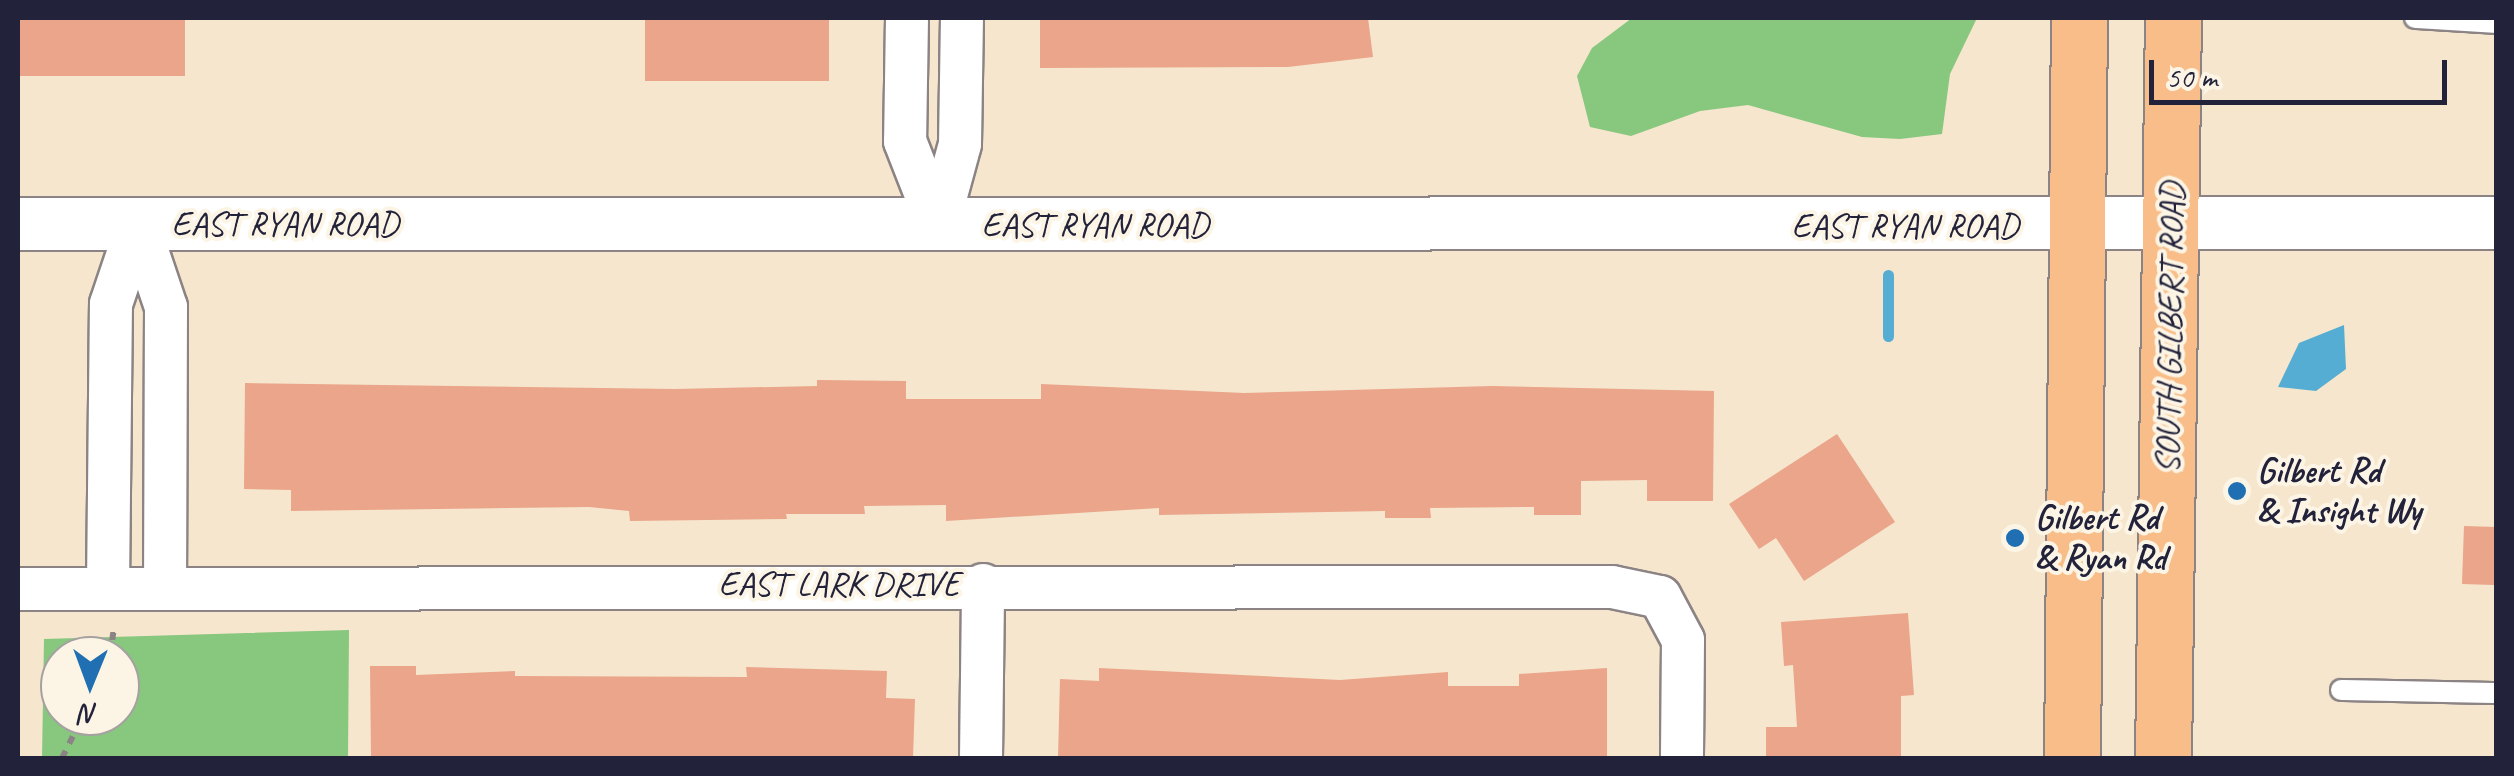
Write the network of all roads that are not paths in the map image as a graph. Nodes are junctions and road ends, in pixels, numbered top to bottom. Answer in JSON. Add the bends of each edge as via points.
{"nodes":[{"id":1,"x":907,"y":18,"type":"edge"},
{"id":2,"x":962,"y":18,"type":"edge"},
{"id":3,"x":2079,"y":18,"type":"edge"},
{"id":4,"x":2173,"y":18,"type":"edge"},
{"id":5,"x":2414,"y":18,"type":"edge"},
{"id":6,"x":2496,"y":23,"type":"edge"},
{"id":7,"x":2496,"y":223,"type":"edge"},
{"id":8,"x":18,"y":224,"type":"edge"},
{"id":9,"x":138,"y":224,"type":"junction"},
{"id":10,"x":938,"y":225,"type":"junction"},
{"id":11,"x":2173,"y":225,"type":"junction"},
{"id":12,"x":2078,"y":227,"type":"junction"},
{"id":13,"x":984,"y":585,"type":"junction"},
{"id":14,"x":165,"y":588,"type":"junction"},
{"id":15,"x":18,"y":589,"type":"edge"},
{"id":16,"x":111,"y":607,"type":"junction"},
{"id":17,"x":2341,"y":690,"type":"dead end"},
{"id":18,"x":2496,"y":693,"type":"edge"},
{"id":19,"x":981,"y":758,"type":"edge"},
{"id":20,"x":1682,"y":758,"type":"edge"},
{"id":21,"x":2072,"y":758,"type":"edge"},
{"id":22,"x":2164,"y":758,"type":"edge"}],
"edges":[{"from":1,"to":10,"type":"street","via":[[906,141]]},
{"from":2,"to":10,"type":"street","via":[[960,144]]},
{"from":3,"to":12,"type":"main road"},
{"from":4,"to":11,"type":"main road","name":"SOUTH GILBERT ROAD"},
{"from":5,"to":6,"type":"lane"},
{"from":7,"to":11,"type":"street","name":"EAST RYAN ROAD"},
{"from":8,"to":9,"type":"street","name":"EAST RYAN ROAD"},
{"from":9,"to":10,"type":"street","name":"EAST RYAN ROAD"},
{"from":9,"to":14,"type":"street","via":[[166,307]]},
{"from":9,"to":16,"type":"street","via":[[111,304]]},
{"from":10,"to":12,"type":"street","name":"EAST RYAN ROAD"},
{"from":11,"to":12,"type":"street","name":"EAST RYAN ROAD"},
{"from":11,"to":22,"type":"main road","name":"SOUTH GILBERT ROAD"},
{"from":12,"to":21,"type":"main road"},
{"from":13,"to":14,"type":"street","name":"EAST LARK DRIVE"},
{"from":13,"to":19,"type":"street"},
{"from":13,"to":20,"type":"street","name":"EAST LARK DRIVE","via":[[1612,587],[1660,597],[1683,640]]},
{"from":14,"to":16,"type":"street","name":"EAST LARK DRIVE"},
{"from":15,"to":16,"type":"street","name":"EAST LARK DRIVE"},
{"from":17,"to":18,"type":"lane"}]}
